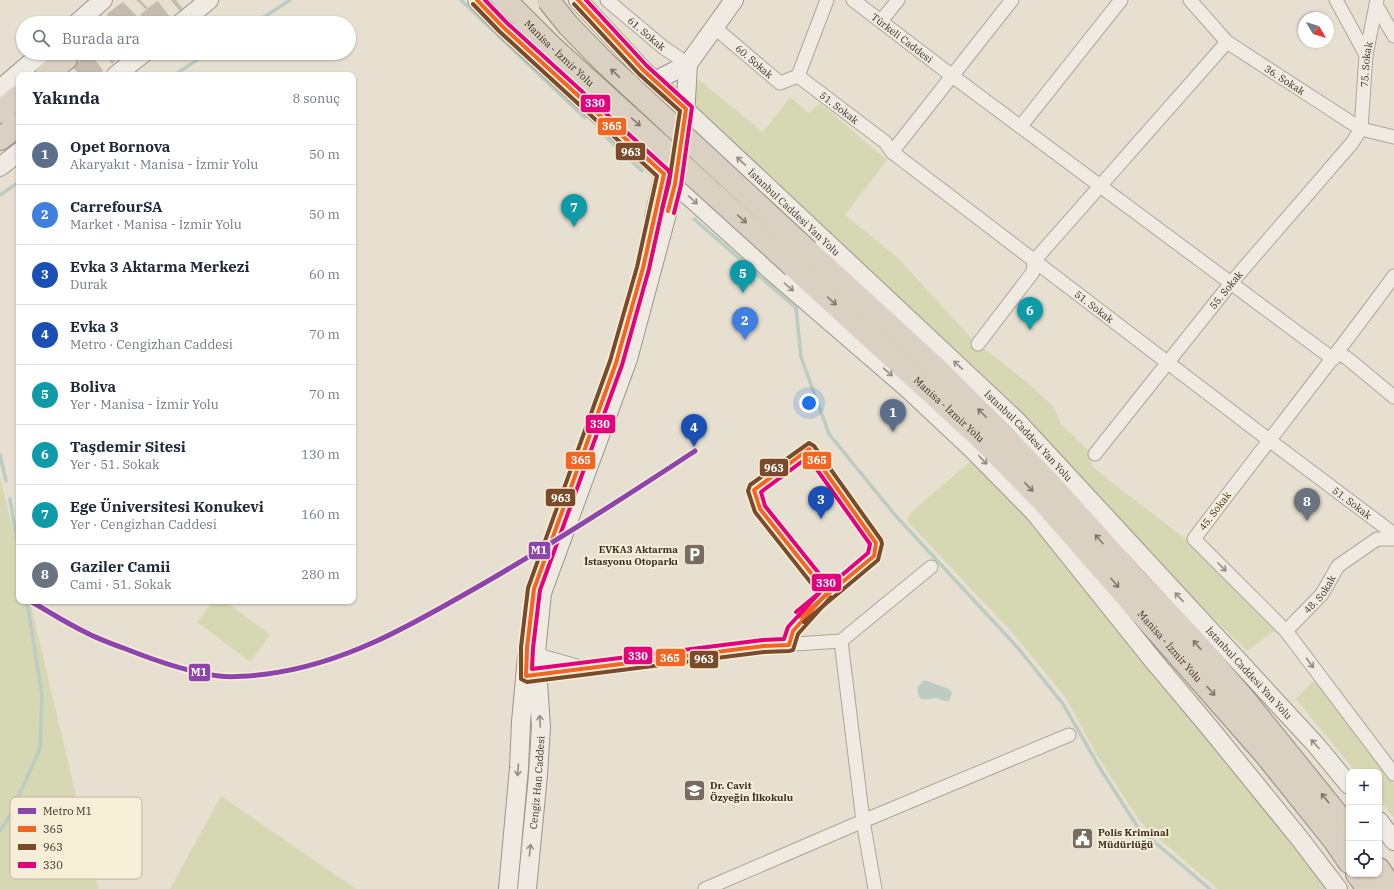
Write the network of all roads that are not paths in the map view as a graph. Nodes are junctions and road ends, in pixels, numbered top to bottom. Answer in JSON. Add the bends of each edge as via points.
{"nodes":[{"id":1,"x":103,"y":0,"type":"edge"},
{"id":2,"x":209,"y":0,"type":"edge"},
{"id":3,"x":477,"y":0,"type":"edge"},
{"id":4,"x":505,"y":0,"type":"edge"},
{"id":5,"x":548,"y":0,"type":"edge"},
{"id":6,"x":578,"y":0,"type":"edge"},
{"id":7,"x":607,"y":0,"type":"edge"},
{"id":8,"x":827,"y":0,"type":"edge"},
{"id":9,"x":854,"y":0,"type":"edge"},
{"id":10,"x":898,"y":0,"type":"edge"},
{"id":11,"x":1012,"y":0,"type":"edge"},
{"id":12,"x":1121,"y":0,"type":"edge"},
{"id":13,"x":1190,"y":0,"type":"edge"},
{"id":14,"x":1336,"y":0,"type":"edge"},
{"id":15,"x":727,"y":2,"type":"edge"},
{"id":16,"x":1376,"y":2,"type":"edge"},
{"id":17,"x":85,"y":16,"type":"edge"},
{"id":18,"x":190,"y":16,"type":"edge"},
{"id":19,"x":881,"y":21,"type":"junction"},
{"id":20,"x":714,"y":27,"type":"junction"},
{"id":21,"x":1394,"y":36,"type":"edge"},
{"id":22,"x":1226,"y":42,"type":"junction"},
{"id":23,"x":1366,"y":55,"type":"junction"},
{"id":24,"x":34,"y":60,"type":"edge"},
{"id":25,"x":65,"y":60,"type":"edge"},
{"id":26,"x":135,"y":60,"type":"edge"},
{"id":27,"x":688,"y":64,"type":"junction"},
{"id":28,"x":20,"y":72,"type":"edge"},
{"id":29,"x":50,"y":72,"type":"edge"},
{"id":30,"x":120,"y":72,"type":"edge"},
{"id":31,"x":16,"y":75,"type":"edge"},
{"id":32,"x":952,"y":75,"type":"junction"},
{"id":33,"x":798,"y":76,"type":"junction"},
{"id":34,"x":655,"y":81,"type":"junction"},
{"id":35,"x":0,"y":89,"type":"edge"},
{"id":36,"x":16,"y":99,"type":"edge"},
{"id":37,"x":686,"y":110,"type":"junction"},
{"id":38,"x":0,"y":112,"type":"edge"},
{"id":39,"x":16,"y":126,"type":"edge"},
{"id":40,"x":1021,"y":126,"type":"junction"},
{"id":41,"x":1361,"y":128,"type":"junction"},
{"id":42,"x":1394,"y":137,"type":"edge"},
{"id":43,"x":0,"y":139,"type":"edge"},
{"id":44,"x":892,"y":152,"type":"junction"},
{"id":45,"x":16,"y":154,"type":"edge"},
{"id":46,"x":0,"y":167,"type":"edge"},
{"id":47,"x":670,"y":179,"type":"junction"},
{"id":48,"x":1101,"y":185,"type":"junction"},
{"id":49,"x":801,"y":259,"type":"junction"},
{"id":50,"x":1034,"y":261,"type":"junction"},
{"id":51,"x":1394,"y":276,"type":"edge"},
{"id":52,"x":1231,"y":283,"type":"junction"},
{"id":53,"x":978,"y":344,"type":"dead end"},
{"id":54,"x":1335,"y":356,"type":"junction"},
{"id":55,"x":1168,"y":363,"type":"junction"},
{"id":56,"x":1394,"y":397,"type":"edge"},
{"id":57,"x":1269,"y":440,"type":"junction"},
{"id":58,"x":1095,"y":454,"type":"dead end"},
{"id":59,"x":1394,"y":534,"type":"edge"},
{"id":60,"x":1394,"y":540,"type":"edge"},
{"id":61,"x":931,"y":567,"type":"dead end"},
{"id":62,"x":1286,"y":632,"type":"junction"},
{"id":63,"x":841,"y":641,"type":"junction"},
{"id":64,"x":532,"y":650,"type":"junction"},
{"id":65,"x":583,"y":668,"type":"junction"},
{"id":66,"x":532,"y":675,"type":"junction"},
{"id":67,"x":1069,"y":736,"type":"dead end"},
{"id":68,"x":1394,"y":774,"type":"edge"},
{"id":69,"x":1346,"y":781,"type":"edge"},
{"id":70,"x":863,"y":821,"type":"junction"},
{"id":71,"x":1346,"y":825,"type":"edge"},
{"id":72,"x":1346,"y":858,"type":"edge"},
{"id":73,"x":1382,"y":874,"type":"edge"},
{"id":74,"x":1359,"y":877,"type":"edge"},
{"id":75,"x":508,"y":889,"type":"edge"},
{"id":76,"x":527,"y":889,"type":"edge"},
{"id":77,"x":705,"y":889,"type":"edge"},
{"id":78,"x":875,"y":889,"type":"edge"},
{"id":79,"x":1338,"y":889,"type":"edge"},
{"id":80,"x":1368,"y":889,"type":"edge"},
{"id":81,"x":1392,"y":889,"type":"edge"}],
"edges":[{"from":1,"to":17,"type":"main road"},
{"from":2,"to":18,"type":"main road"},
{"from":3,"to":47,"type":"main road","via":[[503,27]]},
{"from":4,"to":49,"type":"highway","name":"Manisa - İzmir Yolu","one_way":true,"bridge":true,"via":[[553,48]]},
{"from":49,"to":5,"type":"highway","name":"Manisa - İzmir Yolu","one_way":true,"bridge":true,"via":[[605,63]]},
{"from":6,"to":34,"type":"main road","name":"İstanbul Caddesi Yan Yolu"},
{"from":7,"to":27,"type":"street","name":"61. Sokak","via":[[664,48]]},
{"from":8,"to":33,"type":"street"},
{"from":9,"to":19,"type":"street","name":"Türkeli Caddesi"},
{"from":10,"to":19,"type":"street"},
{"from":11,"to":32,"type":"street"},
{"from":12,"to":40,"type":"street"},
{"from":13,"to":22,"type":"street","name":"36. Sokak"},
{"from":14,"to":23,"type":"street"},
{"from":15,"to":20,"type":"main road"},
{"from":16,"to":21,"type":"street"},
{"from":16,"to":23,"type":"street","name":"75. Sokak"},
{"from":19,"to":32,"type":"street","name":"Türkeli Caddesi"},
{"from":20,"to":27,"type":"main road"},
{"from":20,"to":33,"type":"street","name":"60. Sokak","via":[[780,83]]},
{"from":22,"to":41,"type":"street","name":"36. Sokak"},
{"from":22,"to":48,"type":"street"},
{"from":23,"to":41,"type":"street","name":"75. Sokak"},
{"from":24,"to":28,"type":"main road"},
{"from":25,"to":29,"type":"highway"},
{"from":26,"to":30,"type":"main road"},
{"from":27,"to":34,"type":"main road"},
{"from":27,"to":37,"type":"main road"},
{"from":31,"to":35,"type":"main road"},
{"from":32,"to":40,"type":"street","name":"Türkeli Caddesi"},
{"from":32,"to":44,"type":"street"},
{"from":33,"to":44,"type":"street","name":"51. Sokak","via":[[885,142]]},
{"from":34,"to":37,"type":"main road","name":"İstanbul Caddesi Yan Yolu"},
{"from":36,"to":38,"type":"highway"},
{"from":37,"to":47,"type":"main road"},
{"from":69,"to":37,"type":"main road","name":"İstanbul Caddesi Yan Yolu","one_way":true,"via":[[1316,745],[1016,420]]},
{"from":39,"to":43,"type":"highway"},
{"from":40,"to":48,"type":"street","name":"Türkeli Caddesi"},
{"from":41,"to":42,"type":"street","name":"36. Sokak"},
{"from":41,"to":52,"type":"street","name":"55. Sokak","via":[[1352,143]]},
{"from":44,"to":50,"type":"street","name":"51. Sokak"},
{"from":45,"to":46,"type":"main road"},
{"from":47,"to":64,"type":"main road","via":[[616,363],[534,589]]},
{"from":47,"to":79,"type":"main road","one_way":true,"via":[[774,274],[908,389],[1035,513]]},
{"from":48,"to":50,"type":"street"},
{"from":48,"to":52,"type":"street","name":"Türkeli Caddesi"},
{"from":71,"to":49,"type":"highway","name":"Manisa - İzmir Yolu","one_way":true,"via":[[1194,641],[1051,485],[935,367]]},
{"from":49,"to":72,"type":"highway","name":"Manisa - İzmir Yolu","one_way":true,"via":[[1041,499],[1266,754]]},
{"from":50,"to":53,"type":"street","via":[[1033,272]]},
{"from":50,"to":55,"type":"street","name":"51. Sokak"},
{"from":51,"to":54,"type":"street","name":"45. Sokak"},
{"from":52,"to":54,"type":"street","name":"Türkeli Caddesi"},
{"from":52,"to":55,"type":"street","name":"55. Sokak"},
{"from":54,"to":56,"type":"street","name":"Türkeli Caddesi","via":[[1347,358]]},
{"from":54,"to":57,"type":"street","name":"45. Sokak"},
{"from":55,"to":57,"type":"street","name":"51. Sokak"},
{"from":55,"to":58,"type":"street","name":"55. Sokak"},
{"from":57,"to":59,"type":"street","name":"51. Sokak"},
{"from":57,"to":62,"type":"street","name":"45. Sokak","one_way":true,"via":[[1194,540]]},
{"from":60,"to":62,"type":"street","name":"48. Sokak","via":[[1376,539],[1338,566],[1322,594]]},
{"from":61,"to":63,"type":"street"},
{"from":62,"to":68,"type":"street","name":"45. Sokak","one_way":true},
{"from":63,"to":65,"type":"street","via":[[757,647]]},
{"from":63,"to":70,"type":"street"},
{"from":64,"to":65,"type":"street","via":[[545,657]]},
{"from":64,"to":66,"type":"main road"},
{"from":65,"to":66,"type":"street"},
{"from":66,"to":75,"type":"main road","name":"Cengiz Han Caddesi","one_way":true},
{"from":76,"to":66,"type":"main road","name":"Cengiz Han Caddesi","one_way":true,"via":[[541,727]]},
{"from":67,"to":70,"type":"street"},
{"from":70,"to":77,"type":"street"},
{"from":70,"to":78,"type":"street"},
{"from":73,"to":81,"type":"highway"},
{"from":74,"to":80,"type":"highway"}]}
